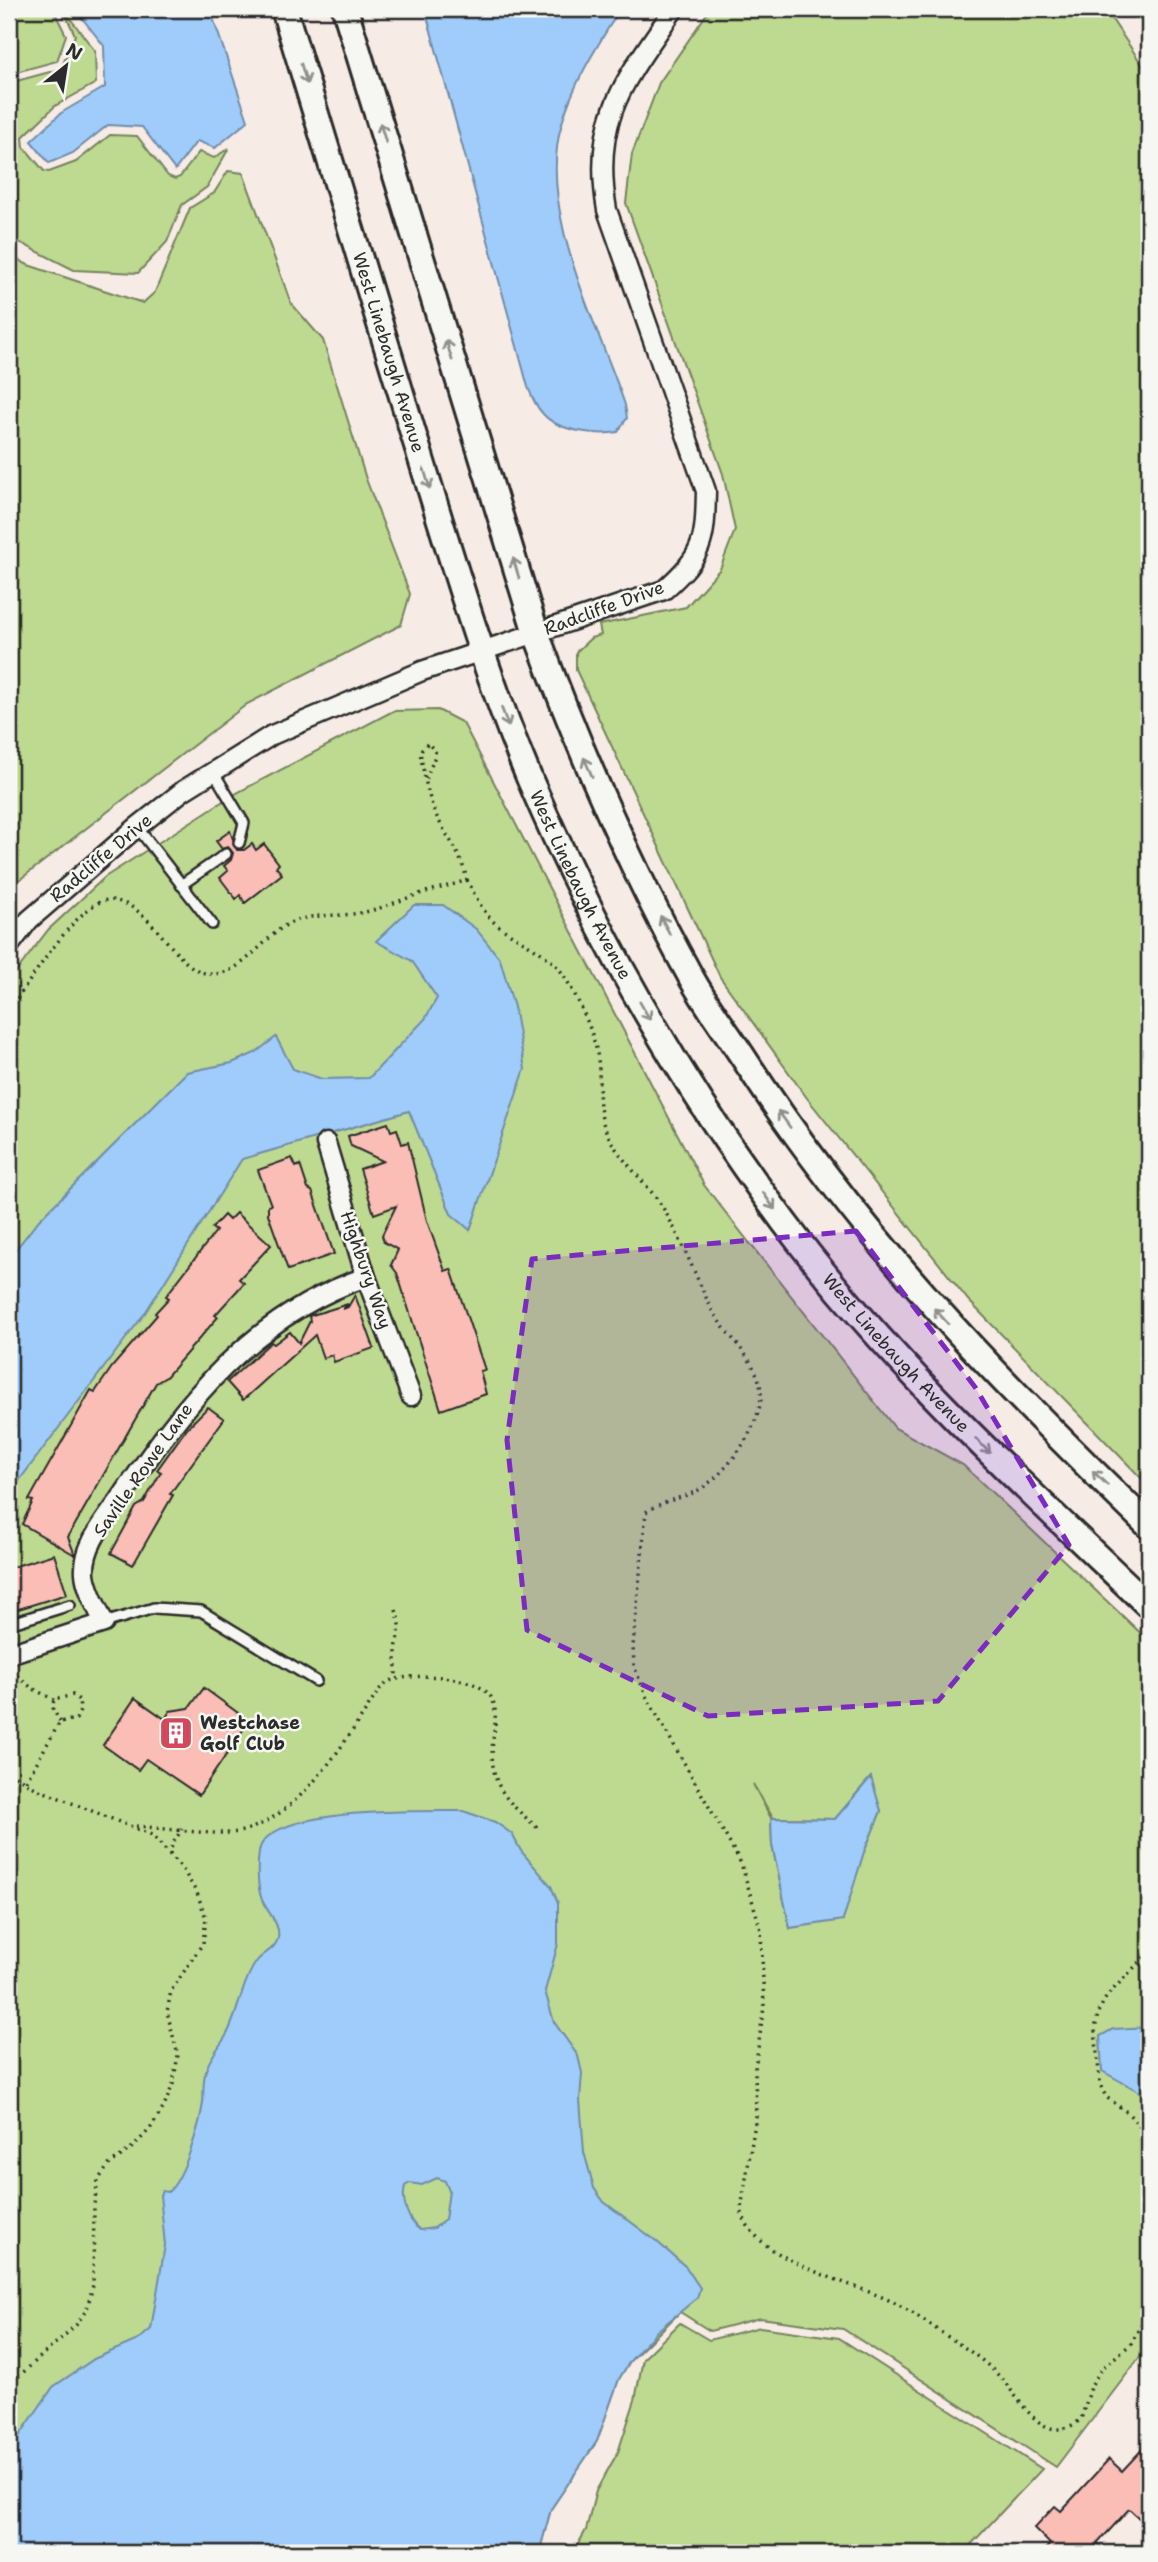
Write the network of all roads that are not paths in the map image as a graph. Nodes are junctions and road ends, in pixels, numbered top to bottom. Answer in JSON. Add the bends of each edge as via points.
{"nodes":[{"id":1,"x":284,"y":9,"type":"edge"},
{"id":2,"x":345,"y":9,"type":"edge"},
{"id":3,"x":674,"y":9,"type":"edge"},
{"id":4,"x":536,"y":633,"type":"junction"},
{"id":5,"x":481,"y":653,"type":"junction"},
{"id":6,"x":213,"y":770,"type":"junction"},
{"id":7,"x":137,"y":827,"type":"junction"},
{"id":8,"x":239,"y":843,"type":"dead end"},
{"id":9,"x":226,"y":854,"type":"dead end"},
{"id":10,"x":181,"y":885,"type":"junction"},
{"id":11,"x":212,"y":924,"type":"dead end"},
{"id":12,"x":9,"y":946,"type":"edge"},
{"id":13,"x":326,"y":1143,"type":"dead end"},
{"id":14,"x":366,"y":1277,"type":"junction"},
{"id":15,"x":411,"y":1396,"type":"dead end"},
{"id":16,"x":1149,"y":1526,"type":"edge"},
{"id":17,"x":70,"y":1605,"type":"dead end"},
{"id":18,"x":1149,"y":1606,"type":"edge"},
{"id":19,"x":103,"y":1623,"type":"junction"},
{"id":20,"x":9,"y":1625,"type":"edge"},
{"id":21,"x":9,"y":1654,"type":"edge"},
{"id":22,"x":316,"y":1681,"type":"dead end"}],
"edges":[{"from":1,"to":5,"type":"main road","name":"West Linebaugh Avenue","one_way":true},
{"from":4,"to":2,"type":"main road","one_way":true},
{"from":3,"to":4,"type":"street","name":"Radcliffe Drive","via":[[625,80],[611,112],[602,143],[602,177],[607,210],[706,491],[705,538],[690,567],[664,590]]},
{"from":4,"to":5,"type":"street","name":"Radcliffe Drive"},
{"from":16,"to":4,"type":"main road","one_way":true,"via":[[1041,1422],[901,1272],[764,1091],[693,980],[616,830]]},
{"from":5,"to":6,"type":"street","name":"Radcliffe Drive","via":[[422,671],[272,735]]},
{"from":5,"to":18,"type":"main road","name":"West Linebaugh Avenue","one_way":true,"via":[[530,778],[610,950],[698,1098],[770,1202],[863,1318],[937,1399]]},
{"from":6,"to":7,"type":"street","name":"Radcliffe Drive"},
{"from":6,"to":8,"type":"lane","via":[[244,823]]},
{"from":7,"to":10,"type":"lane"},
{"from":7,"to":12,"type":"street","name":"Radcliffe Drive","via":[[29,920]]},
{"from":9,"to":10,"type":"lane"},
{"from":10,"to":11,"type":"lane"},
{"from":13,"to":14,"type":"street","name":"Highbury Way"},
{"from":14,"to":15,"type":"street","name":"Highbury Way"},
{"from":14,"to":19,"type":"street","name":"Saville Rowe Lane","via":[[327,1291],[275,1323],[229,1360],[162,1436],[88,1548],[85,1575]]},
{"from":17,"to":20,"type":"lane"},
{"from":19,"to":21,"type":"street"},
{"from":19,"to":22,"type":"lane","via":[[154,1608],[201,1611]]}]}
